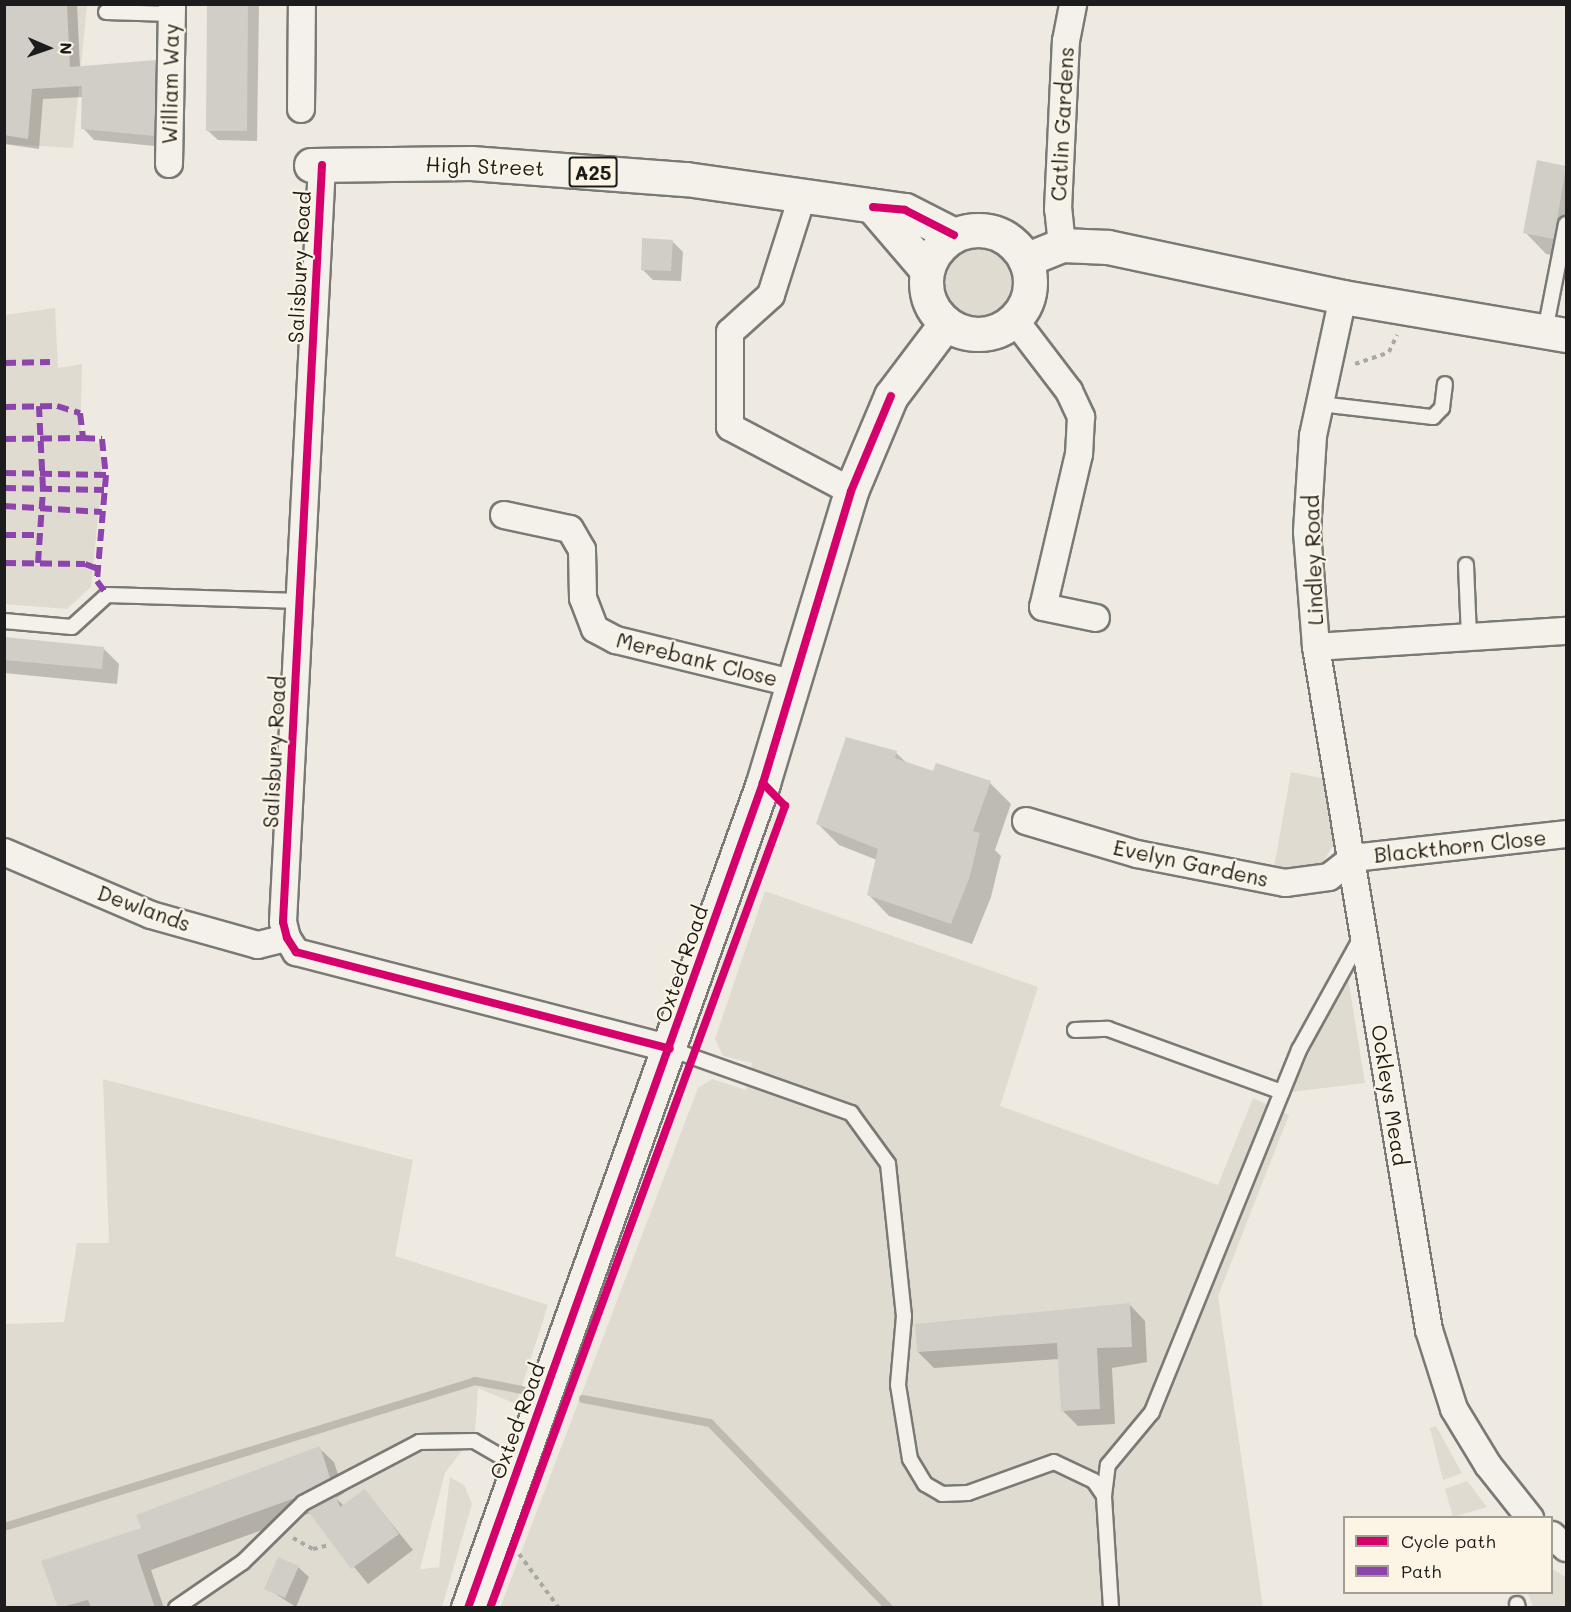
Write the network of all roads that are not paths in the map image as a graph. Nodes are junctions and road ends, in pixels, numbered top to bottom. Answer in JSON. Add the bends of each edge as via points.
{"nodes":[{"id":1,"x":302,"y":4,"type":"edge"},
{"id":2,"x":1073,"y":4,"type":"edge"},
{"id":3,"x":172,"y":9,"type":"edge"},
{"id":4,"x":106,"y":12,"type":"dead end"},
{"id":5,"x":301,"y":109,"type":"dead end"},
{"id":6,"x":169,"y":164,"type":"dead end"},
{"id":7,"x":317,"y":165,"type":"joint"},
{"id":8,"x":803,"y":194,"type":"junction"},
{"id":9,"x":873,"y":207,"type":"junction"},
{"id":10,"x":1566,"y":224,"type":"edge"},
{"id":11,"x":954,"y":235,"type":"junction"},
{"id":12,"x":1062,"y":245,"type":"junction"},
{"id":13,"x":1025,"y":260,"type":"junction"},
{"id":14,"x":927,"y":270,"type":"junction"},
{"id":15,"x":1342,"y":297,"type":"junction"},
{"id":16,"x":1014,"y":319,"type":"junction"},
{"id":17,"x":946,"y":323,"type":"junction"},
{"id":18,"x":1556,"y":333,"type":"edge"},
{"id":19,"x":1445,"y":384,"type":"dead end"},
{"id":20,"x":1320,"y":404,"type":"junction"},
{"id":21,"x":850,"y":491,"type":"junction"},
{"id":22,"x":504,"y":515,"type":"dead end"},
{"id":23,"x":1466,"y":565,"type":"dead end"},
{"id":24,"x":300,"y":601,"type":"junction"},
{"id":25,"x":1096,"y":618,"type":"dead end"},
{"id":26,"x":4,"y":621,"type":"edge"},
{"id":27,"x":1566,"y":631,"type":"edge"},
{"id":28,"x":1468,"y":638,"type":"junction"},
{"id":29,"x":1316,"y":647,"type":"junction"},
{"id":30,"x":795,"y":684,"type":"junction"},
{"id":31,"x":1026,"y":821,"type":"dead end"},
{"id":32,"x":1566,"y":834,"type":"edge"},
{"id":33,"x":4,"y":852,"type":"edge"},
{"id":34,"x":1353,"y":858,"type":"junction"},
{"id":35,"x":1363,"y":935,"type":"junction"},
{"id":36,"x":287,"y":938,"type":"junction"},
{"id":37,"x":1075,"y":1030,"type":"dead end"},
{"id":38,"x":670,"y":1049,"type":"junction"},
{"id":39,"x":1282,"y":1092,"type":"junction"},
{"id":40,"x":520,"y":1468,"type":"junction"},
{"id":41,"x":1104,"y":1496,"type":"junction"},
{"id":42,"x":1528,"y":1516,"type":"edge"},
{"id":43,"x":1553,"y":1537,"type":"edge"},
{"id":44,"x":1566,"y":1548,"type":"edge"},
{"id":45,"x":176,"y":1608,"type":"edge"},
{"id":46,"x":468,"y":1608,"type":"edge"},
{"id":47,"x":1111,"y":1608,"type":"edge"}],
"edges":[{"from":1,"to":5,"type":"street"},
{"from":2,"to":12,"type":"street","name":"Catlin Gardens","via":[[1066,41],[1058,209]]},
{"from":3,"to":4,"type":"lane"},
{"from":3,"to":6,"type":"street","name":"William Way"},
{"from":7,"to":8,"type":"main road","name":"High Street","number":"A25","via":[[471,163]]},
{"from":7,"to":24,"type":"street","name":"Salisbury Road"},
{"from":8,"to":9,"type":"main road","name":"High Street","number":"A25"},
{"from":8,"to":21,"type":"street","via":[[771,295],[730,332],[729,427]]},
{"from":9,"to":11,"type":"main road","name":"High Street","number":"A25","via":[[905,210]]},
{"from":9,"to":14,"type":"main road"},
{"from":10,"to":18,"type":"lane"},
{"from":11,"to":13,"type":"main road","via":[[990,231],[1009,240]]},
{"from":11,"to":14,"type":"main road","via":[[932,256]]},
{"from":12,"to":13,"type":"main road"},
{"from":12,"to":15,"type":"main road","via":[[1168,256]]},
{"from":13,"to":16,"type":"main road","via":[[1029,289]]},
{"from":14,"to":17,"type":"main road","via":[[927,294]]},
{"from":15,"to":18,"type":"main road"},
{"from":15,"to":20,"type":"street","name":"Lindley Road"},
{"from":16,"to":17,"type":"main road","via":[[978,334]]},
{"from":16,"to":25,"type":"street","via":[[1069,391],[1081,417],[1079,454],[1043,607]]},
{"from":17,"to":21,"type":"main road","name":"Oxted Road","via":[[891,396]]},
{"from":19,"to":20,"type":"lane","via":[[1442,408],[1433,417]]},
{"from":20,"to":29,"type":"street","name":"Lindley Road","via":[[1307,532]]},
{"from":21,"to":30,"type":"main road","name":"Oxted Road"},
{"from":22,"to":30,"type":"street","name":"Merebank Close","via":[[570,529],[582,550],[585,607],[595,629],[616,640]]},
{"from":23,"to":28,"type":"lane"},
{"from":24,"to":26,"type":"lane","via":[[107,595],[72,627]]},
{"from":24,"to":36,"type":"street","name":"Salisbury Road","via":[[283,922]]},
{"from":27,"to":28,"type":"street","name":"Lindley Road"},
{"from":28,"to":29,"type":"street","name":"Lindley Road"},
{"from":29,"to":34,"type":"street","name":"Ockleys Mead"},
{"from":30,"to":38,"type":"main road","name":"Oxted Road"},
{"from":31,"to":34,"type":"street","name":"Evelyn Gardens","via":[[1137,854],[1285,883],[1329,877]]},
{"from":32,"to":34,"type":"street","name":"Blackthorn Close"},
{"from":33,"to":36,"type":"street","name":"Dewlands","via":[[151,915],[258,945]]},
{"from":34,"to":35,"type":"street","name":"Ockleys Mead"},
{"from":35,"to":39,"type":"lane"},
{"from":35,"to":42,"type":"street","name":"Ockleys Mead","via":[[1429,1330],[1454,1409],[1488,1465]]},
{"from":36,"to":38,"type":"street","via":[[296,952]]},
{"from":37,"to":39,"type":"lane","via":[[1108,1029]]},
{"from":38,"to":40,"type":"main road","name":"Oxted Road"},
{"from":38,"to":41,"type":"lane","via":[[851,1113],[888,1164],[904,1316],[898,1385],[910,1459],[925,1484],[942,1494],[968,1493],[1054,1462],[1094,1481]]},
{"from":39,"to":41,"type":"lane","via":[[1152,1412],[1108,1466]]},
{"from":40,"to":45,"type":"lane","via":[[474,1441],[419,1442],[303,1503],[243,1562]]},
{"from":40,"to":46,"type":"main road","name":"Oxted Road"},
{"from":41,"to":47,"type":"lane"},
{"from":43,"to":44,"type":"street"}]}
